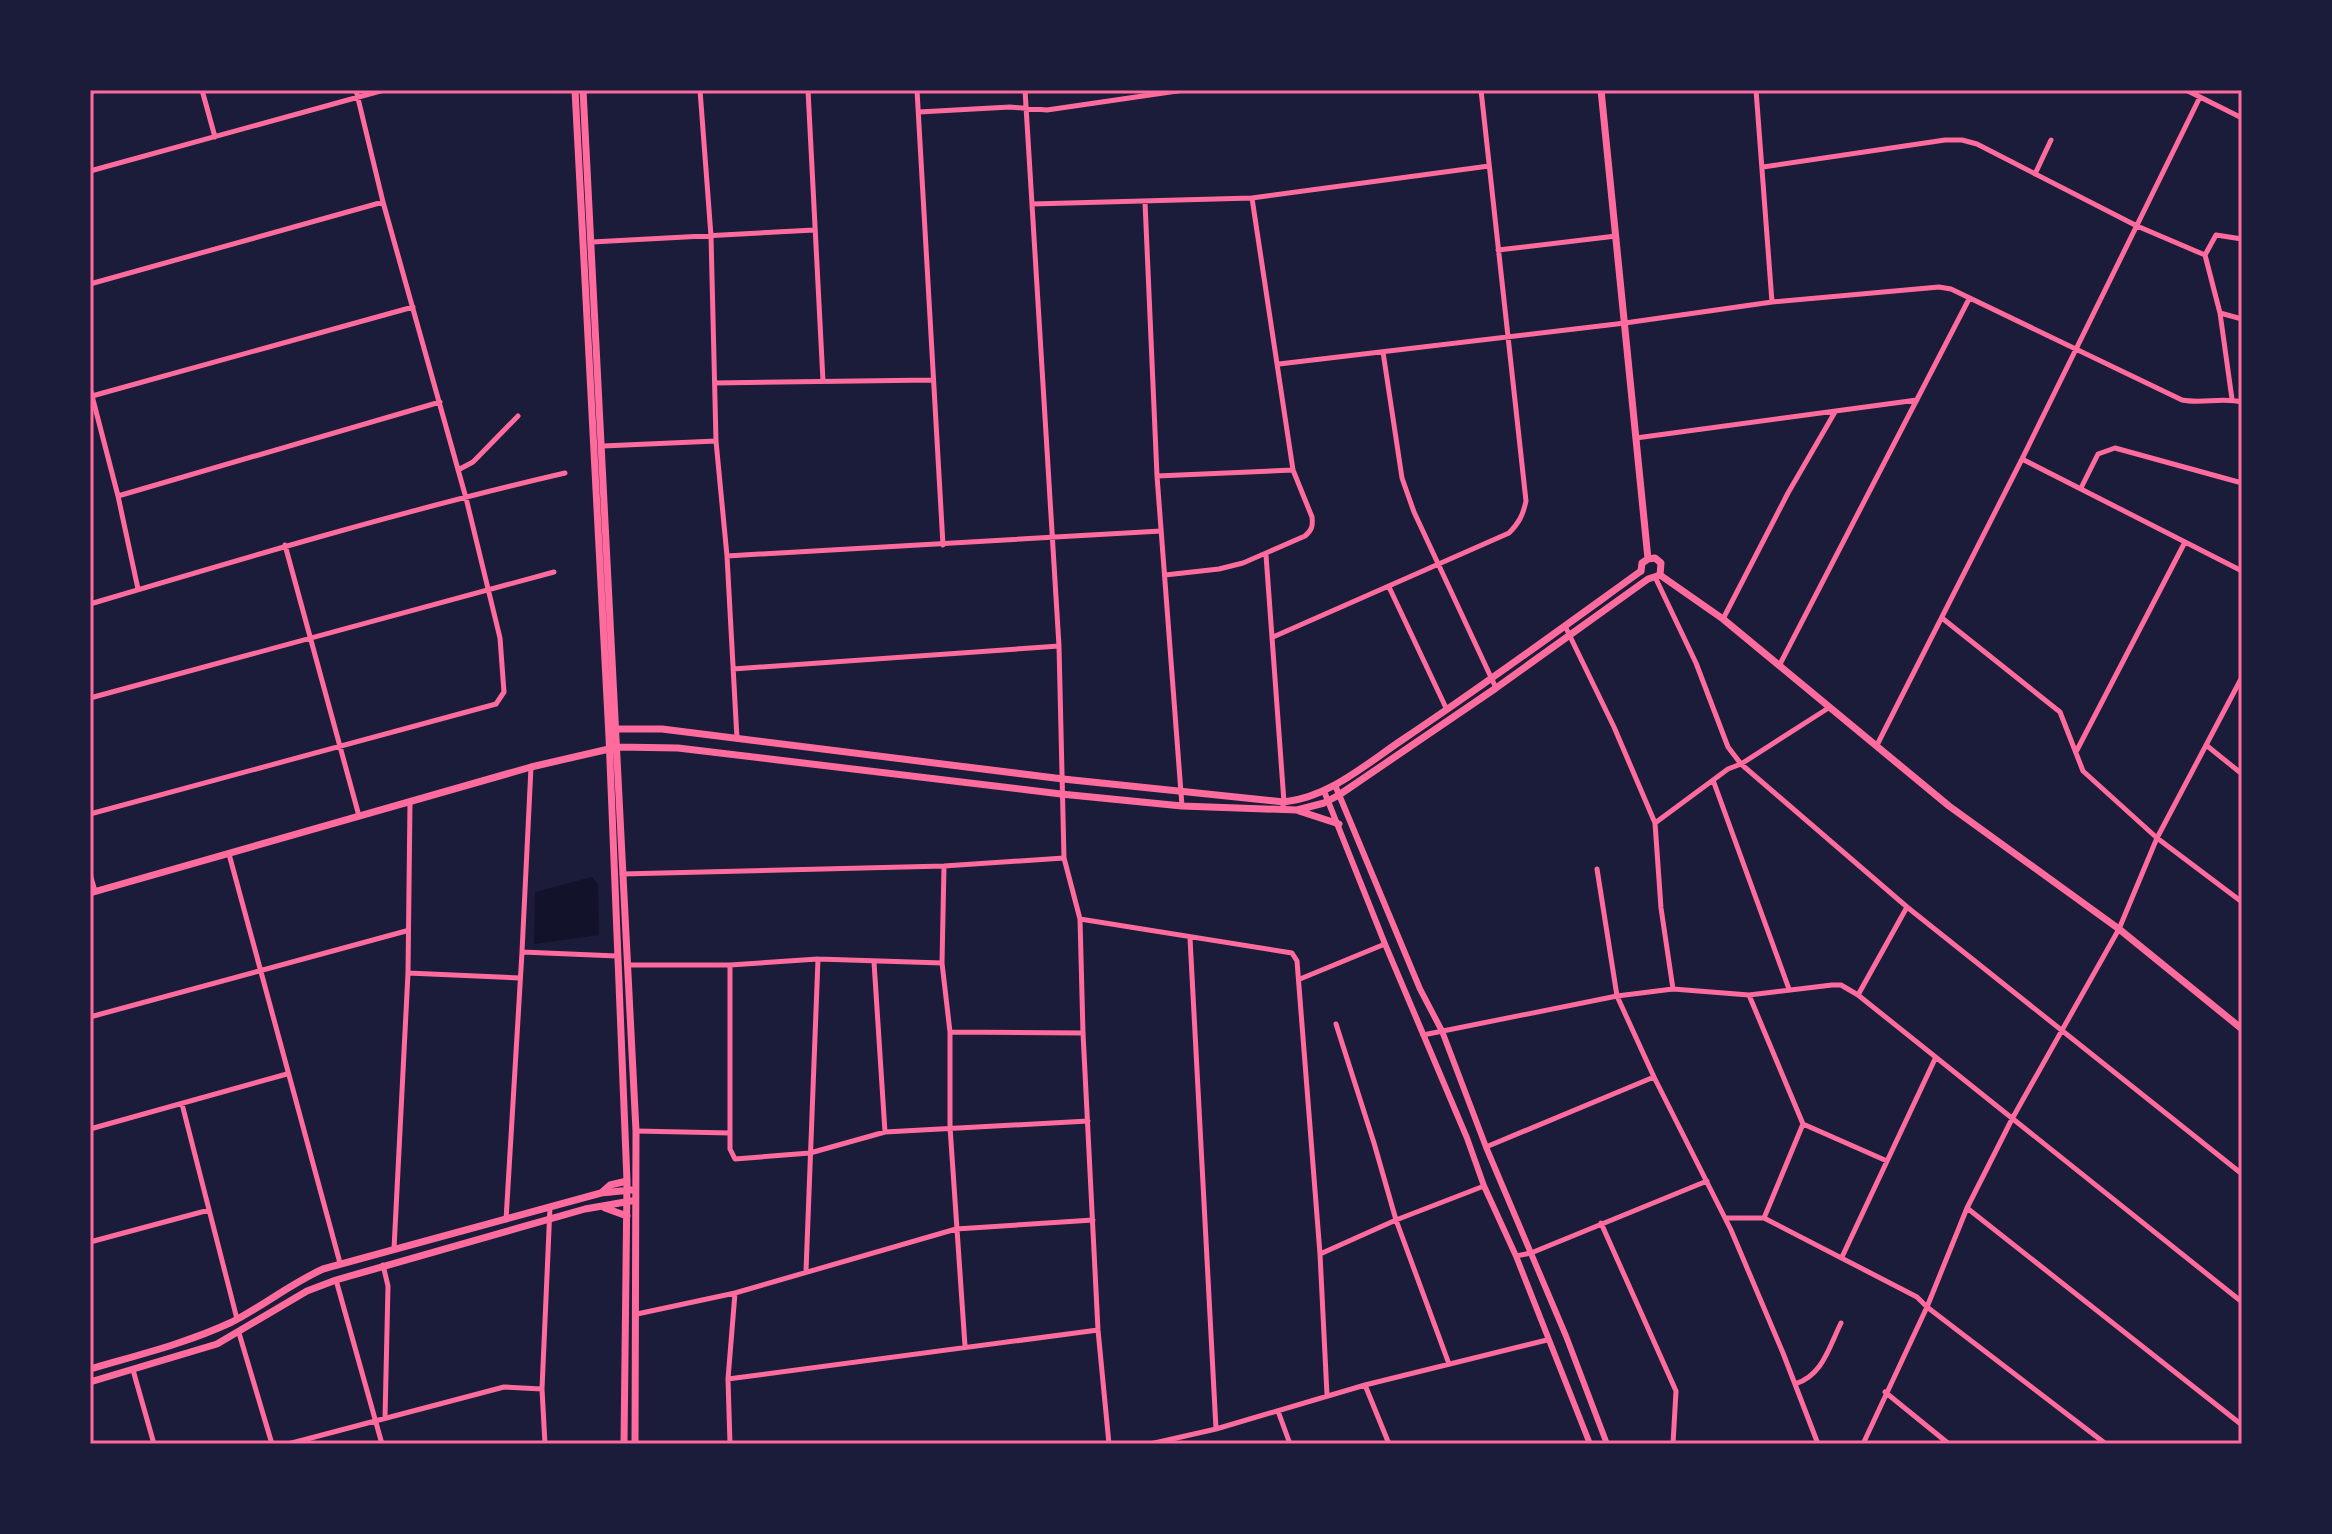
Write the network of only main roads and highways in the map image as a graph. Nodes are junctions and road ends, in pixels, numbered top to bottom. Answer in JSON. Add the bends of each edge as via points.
{"nodes":[{"id":1,"x":575,"y":90,"type":"edge"},
{"id":2,"x":583,"y":90,"type":"edge"},
{"id":3,"x":1601,"y":90,"type":"edge"},
{"id":4,"x":1648,"y":559,"type":"junction"},
{"id":5,"x":1641,"y":571,"type":"junction"},
{"id":6,"x":1655,"y":577,"type":"junction"},
{"id":7,"x":1494,"y":684,"type":"junction"},
{"id":8,"x":617,"y":728,"type":"junction"},
{"id":9,"x":609,"y":737,"type":"junction"},
{"id":10,"x":612,"y":750,"type":"junction"},
{"id":11,"x":1283,"y":806,"type":"junction"},
{"id":12,"x":1297,"y":810,"type":"junction"},
{"id":13,"x":1339,"y":824,"type":"road end"},
{"id":14,"x":92,"y":892,"type":"edge"},
{"id":15,"x":2242,"y":1029,"type":"edge"},
{"id":16,"x":627,"y":1181,"type":"junction"},
{"id":17,"x":636,"y":1187,"type":"junction"},
{"id":18,"x":627,"y":1192,"type":"junction"},
{"id":19,"x":601,"y":1193,"type":"junction"},
{"id":20,"x":637,"y":1198,"type":"junction"},
{"id":21,"x":628,"y":1203,"type":"junction"},
{"id":22,"x":599,"y":1206,"type":"junction"},
{"id":23,"x":627,"y":1216,"type":"junction"},
{"id":24,"x":90,"y":1369,"type":"edge"},
{"id":25,"x":90,"y":1382,"type":"edge"},
{"id":26,"x":624,"y":1444,"type":"edge"},
{"id":27,"x":635,"y":1444,"type":"edge"}],
"edges":[{"from":1,"to":9,"type":"main road"},
{"from":2,"to":8,"type":"main road"},
{"from":3,"to":4,"type":"main road"},
{"from":4,"to":5,"type":"main road"},
{"from":4,"to":6,"type":"main road","via":[[1661,563]]},
{"from":5,"to":6,"type":"main road"},
{"from":5,"to":7,"type":"main road"},
{"from":6,"to":7,"type":"main road"},
{"from":6,"to":15,"type":"main road","via":[[1723,619],[1949,806],[2119,929]]},
{"from":7,"to":11,"type":"main road","via":[[1335,785]]},
{"from":7,"to":12,"type":"main road","via":[[1339,795]]},
{"from":8,"to":9,"type":"main road"},
{"from":8,"to":10,"type":"main road"},
{"from":8,"to":11,"type":"main road","via":[[662,729]]},
{"from":9,"to":10,"type":"main road"},
{"from":10,"to":11,"type":"main road","via":[[678,748],[1182,806]]},
{"from":10,"to":14,"type":"main road","via":[[531,767]]},
{"from":10,"to":16,"type":"main road"},
{"from":10,"to":17,"type":"main road","via":[[628,965]]},
{"from":11,"to":12,"type":"main road"},
{"from":12,"to":13,"type":"main road"},
{"from":16,"to":18,"type":"main road"},
{"from":16,"to":19,"type":"main road"},
{"from":17,"to":18,"type":"main road"},
{"from":17,"to":20,"type":"main road"},
{"from":18,"to":19,"type":"main road"},
{"from":18,"to":21,"type":"main road"},
{"from":19,"to":24,"type":"main road","via":[[340,1263],[186,1341]]},
{"from":20,"to":21,"type":"main road"},
{"from":20,"to":27,"type":"main road"},
{"from":21,"to":22,"type":"main road"},
{"from":21,"to":23,"type":"main road"},
{"from":22,"to":23,"type":"main road"},
{"from":22,"to":25,"type":"main road","via":[[336,1280],[217,1344]]},
{"from":23,"to":26,"type":"main road"}]}
